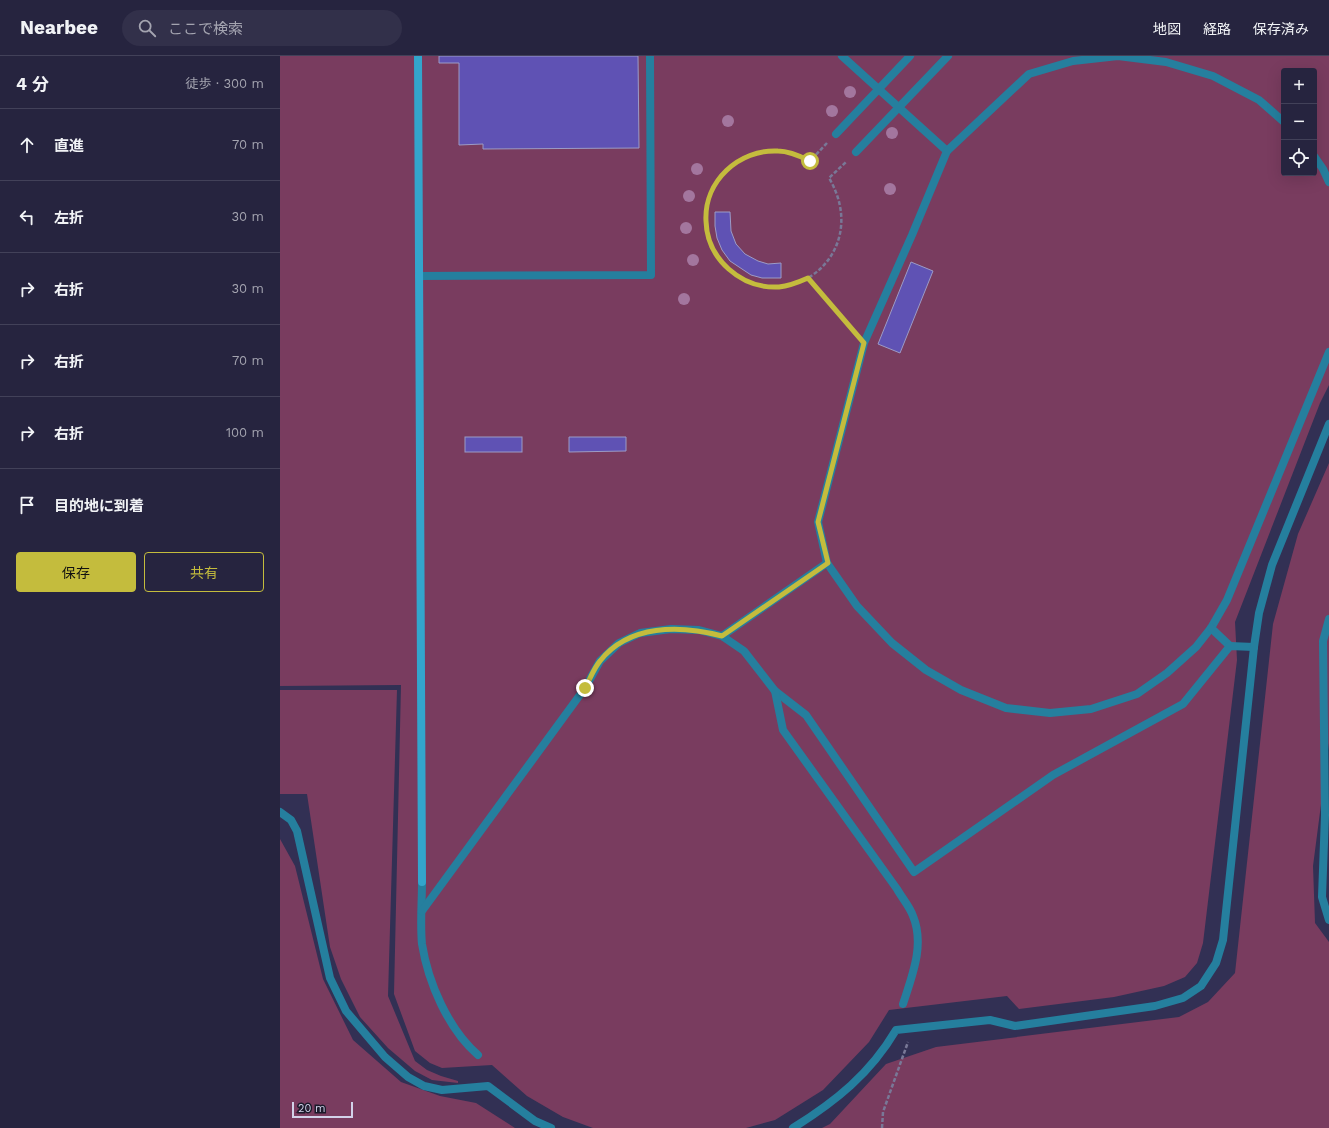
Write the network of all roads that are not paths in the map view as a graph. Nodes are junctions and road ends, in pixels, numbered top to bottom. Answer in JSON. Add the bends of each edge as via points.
{"nodes":[{"id":1,"x":418,"y":56,"type":"edge"},
{"id":2,"x":650,"y":56,"type":"edge"},
{"id":3,"x":842,"y":56,"type":"edge"},
{"id":4,"x":910,"y":56,"type":"edge"},
{"id":5,"x":948,"y":56,"type":"edge"},
{"id":6,"x":879,"y":89,"type":"junction"},
{"id":7,"x":899,"y":107,"type":"junction"},
{"id":8,"x":1281,"y":119,"type":"edge"},
{"id":9,"x":836,"y":134,"type":"road end"},
{"id":10,"x":947,"y":151,"type":"junction"},
{"id":11,"x":856,"y":152,"type":"road end"},
{"id":12,"x":1317,"y":160,"type":"edge"},
{"id":13,"x":1329,"y":182,"type":"edge"},
{"id":14,"x":419,"y":276,"type":"junction"},
{"id":15,"x":1329,"y":352,"type":"edge"},
{"id":16,"x":1329,"y":424,"type":"edge"},
{"id":17,"x":828,"y":563,"type":"junction"},
{"id":18,"x":1329,"y":619,"type":"edge"},
{"id":19,"x":1211,"y":628,"type":"junction"},
{"id":20,"x":722,"y":636,"type":"junction"},
{"id":21,"x":1230,"y":646,"type":"junction"},
{"id":22,"x":1254,"y":647,"type":"junction"},
{"id":23,"x":775,"y":691,"type":"junction"},
{"id":24,"x":280,"y":812,"type":"edge"},
{"id":25,"x":422,"y":912,"type":"junction"},
{"id":26,"x":1329,"y":920,"type":"edge"},
{"id":27,"x":903,"y":1004,"type":"dead end"},
{"id":28,"x":478,"y":1055,"type":"dead end"},
{"id":29,"x":551,"y":1128,"type":"edge"},
{"id":30,"x":793,"y":1128,"type":"edge"}],
"edges":[{"from":1,"to":14,"type":"street"},
{"from":2,"to":14,"type":"street","via":[[651,276]]},
{"from":3,"to":6,"type":"street"},
{"from":4,"to":6,"type":"street"},
{"from":5,"to":7,"type":"street"},
{"from":6,"to":7,"type":"street"},
{"from":6,"to":9,"type":"street"},
{"from":7,"to":10,"type":"street"},
{"from":7,"to":11,"type":"street"},
{"from":8,"to":10,"type":"street","via":[[1259,100],[1212,76],[1166,62],[1118,56],[1073,61],[1029,74]]},
{"from":10,"to":17,"type":"street","via":[[864,343],[818,522]]},
{"from":12,"to":13,"type":"street"},
{"from":14,"to":25,"type":"street"},
{"from":15,"to":19,"type":"street","via":[[1227,600]]},
{"from":16,"to":22,"type":"street","via":[[1272,565],[1259,613]]},
{"from":17,"to":19,"type":"street","via":[[857,606],[892,643],[932,673],[961,690],[1006,708],[1050,713],[1091,709],[1137,694],[1168,673],[1196,647]]},
{"from":17,"to":20,"type":"street"},
{"from":18,"to":26,"type":"street","via":[[1323,641],[1326,815],[1322,897]]},
{"from":19,"to":21,"type":"street"},
{"from":20,"to":23,"type":"street","via":[[744,651]]},
{"from":20,"to":25,"type":"street","via":[[699,630],[671,629],[640,632],[619,643],[600,661],[585,688]]},
{"from":21,"to":22,"type":"street"},
{"from":21,"to":23,"type":"street","via":[[1184,704],[1053,775],[914,872],[806,715]]},
{"from":22,"to":30,"type":"street","via":[[1223,940],[1216,963],[1201,986],[1183,998],[1124,1011],[1015,1026],[990,1020],[896,1030],[883,1052],[862,1077]]},
{"from":23,"to":27,"type":"street","via":[[783,730],[897,889],[913,916],[918,941],[914,970]]},
{"from":24,"to":29,"type":"street","via":[[292,820],[297,831],[330,978],[346,1011],[376,1047],[408,1077],[424,1086],[442,1090],[488,1086],[535,1121]]},
{"from":25,"to":28,"type":"street","via":[[422,942],[429,977],[464,1043]]}]}
